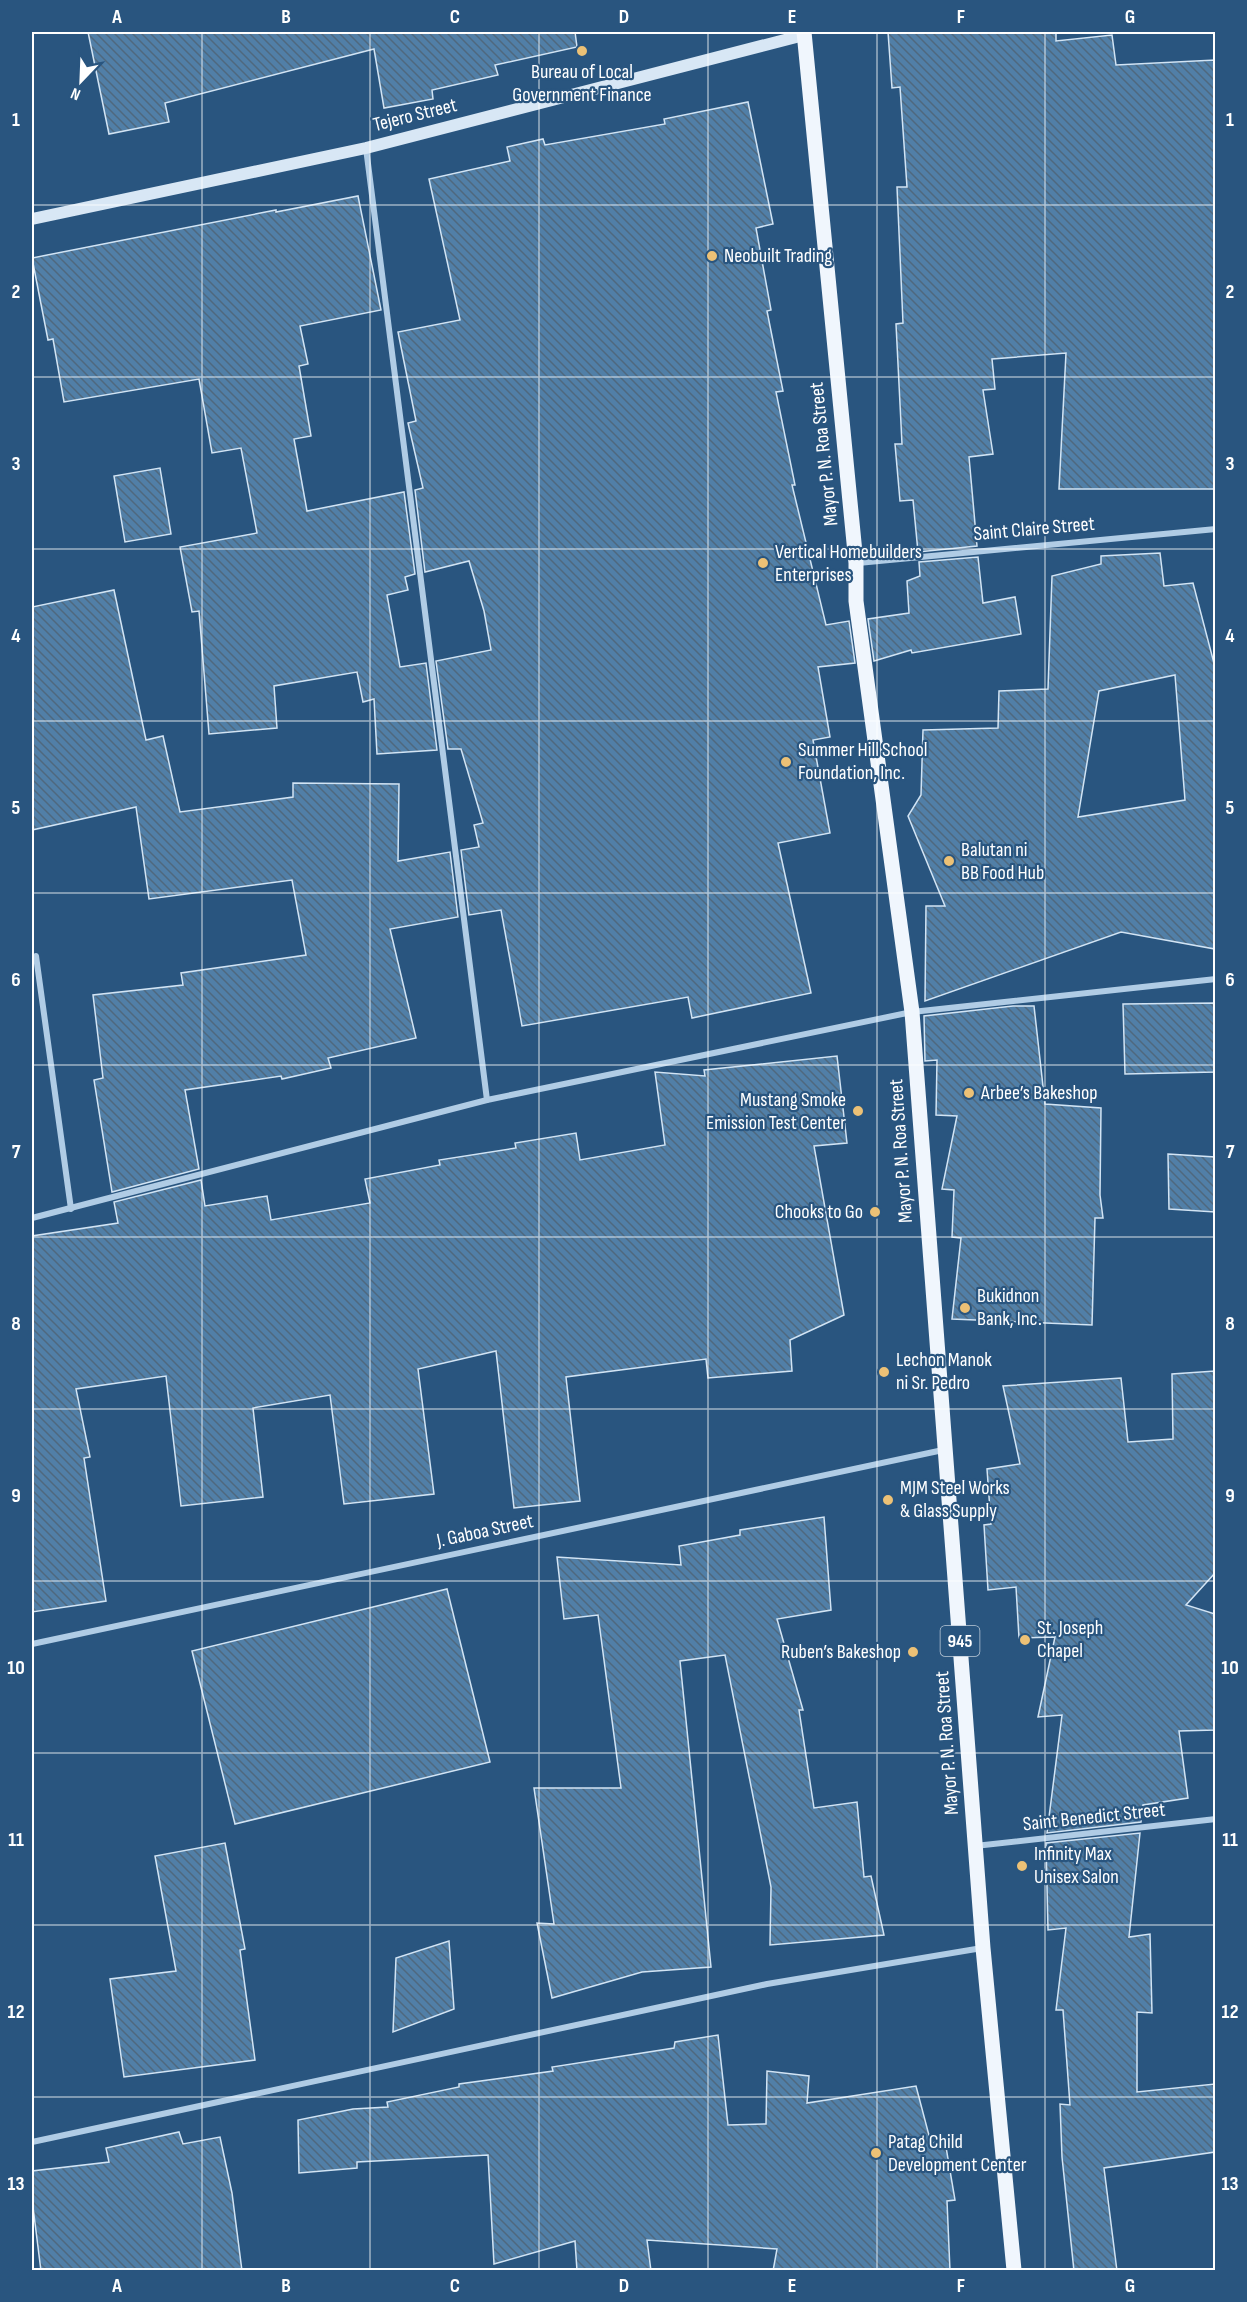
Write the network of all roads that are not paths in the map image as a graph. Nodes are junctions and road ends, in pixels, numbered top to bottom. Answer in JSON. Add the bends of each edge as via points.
{"nodes":[{"id":1,"x":804,"y":33,"type":"edge"},
{"id":2,"x":366,"y":148,"type":"junction"},
{"id":3,"x":32,"y":219,"type":"edge"},
{"id":4,"x":1215,"y":529,"type":"edge"},
{"id":5,"x":856,"y":563,"type":"junction"},
{"id":6,"x":36,"y":956,"type":"dead end"},
{"id":7,"x":1215,"y":979,"type":"edge"},
{"id":8,"x":912,"y":1012,"type":"junction"},
{"id":9,"x":487,"y":1100,"type":"junction"},
{"id":10,"x":71,"y":1209,"type":"junction"},
{"id":11,"x":32,"y":1218,"type":"edge"},
{"id":12,"x":945,"y":1450,"type":"junction"},
{"id":13,"x":32,"y":1644,"type":"edge"},
{"id":14,"x":1215,"y":1819,"type":"edge"},
{"id":15,"x":975,"y":1846,"type":"junction"},
{"id":16,"x":983,"y":1948,"type":"junction"},
{"id":17,"x":32,"y":2142,"type":"edge"},
{"id":18,"x":1014,"y":2271,"type":"edge"}],
"edges":[{"from":1,"to":2,"type":"main road","name":"Tejero Street"},
{"from":1,"to":5,"type":"main road","name":"Mayor P. N. Roa Street","number":"945"},
{"from":2,"to":3,"type":"main road","name":"Tejero Street"},
{"from":2,"to":9,"type":"street"},
{"from":4,"to":5,"type":"street","name":"Saint Claire Street"},
{"from":5,"to":8,"type":"main road","name":"Mayor P. N. Roa Street","number":"945","via":[[856,601]]},
{"from":6,"to":10,"type":"street"},
{"from":7,"to":8,"type":"street"},
{"from":8,"to":9,"type":"street"},
{"from":8,"to":12,"type":"main road","name":"Mayor P. N. Roa Street","number":"945"},
{"from":9,"to":10,"type":"street"},
{"from":10,"to":11,"type":"street"},
{"from":12,"to":13,"type":"street","name":"J. Gaboa Street"},
{"from":12,"to":15,"type":"main road","name":"Mayor P. N. Roa Street","number":"945"},
{"from":14,"to":15,"type":"street","name":"Saint Benedict Street"},
{"from":15,"to":16,"type":"main road","name":"Mayor P. N. Roa Street","number":"945"},
{"from":16,"to":17,"type":"street","via":[[767,1984]]},
{"from":16,"to":18,"type":"main road","name":"Mayor P. N. Roa Street","number":"945"}]}
